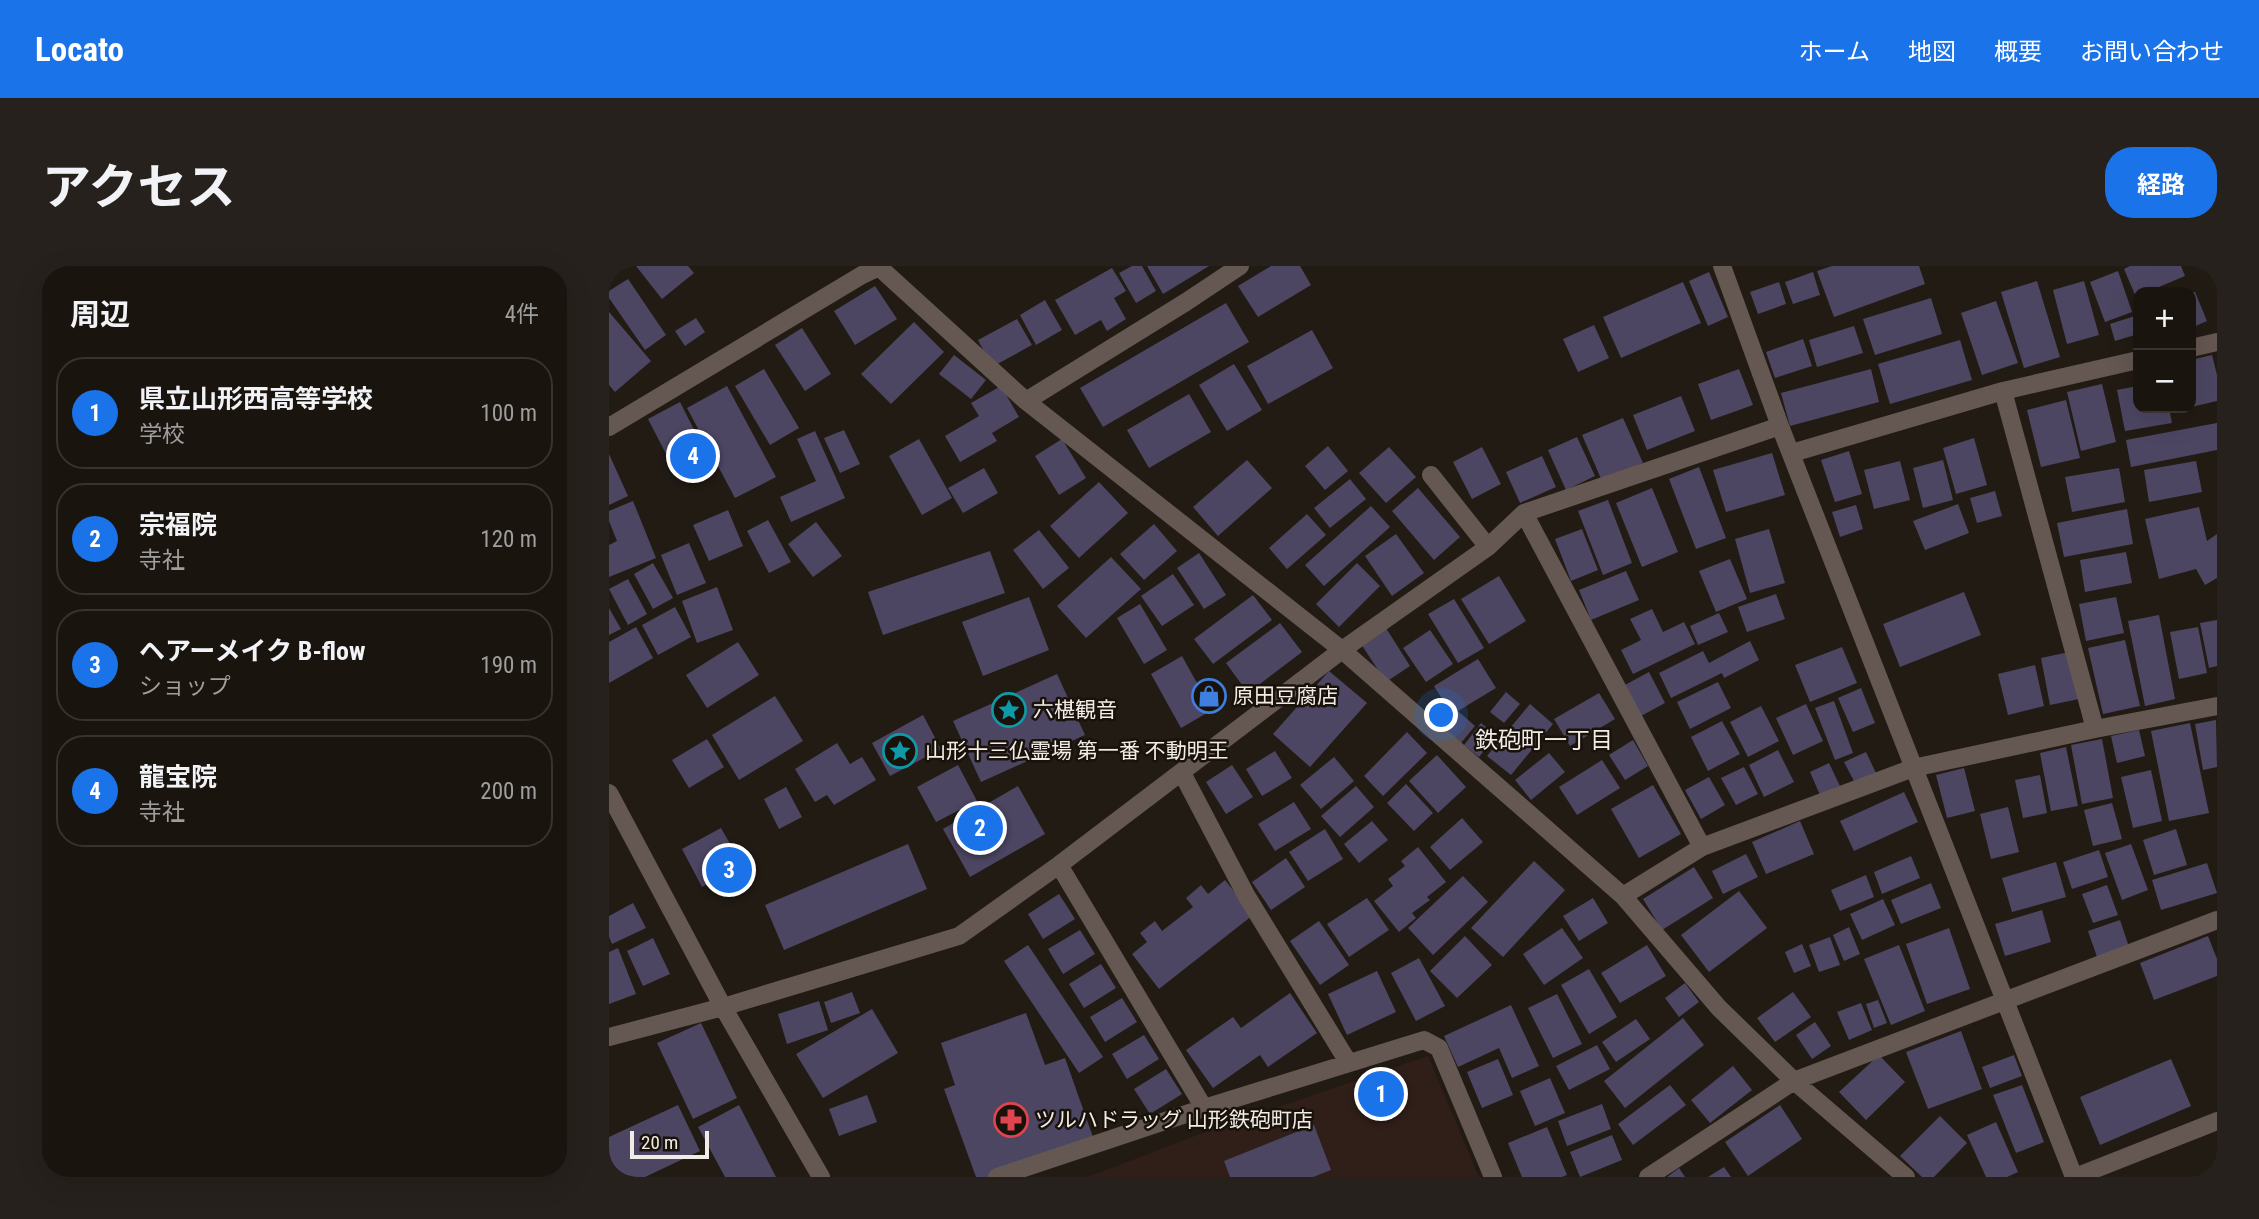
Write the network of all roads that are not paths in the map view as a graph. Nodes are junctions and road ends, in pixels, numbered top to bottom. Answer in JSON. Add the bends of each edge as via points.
{"nodes":[{"id":1,"x":1240,"y":266,"type":"edge"},
{"id":2,"x":1722,"y":266,"type":"edge"},
{"id":3,"x":880,"y":267,"type":"edge"},
{"id":4,"x":2217,"y":342,"type":"edge"},
{"id":5,"x":2196,"y":347,"type":"edge"},
{"id":6,"x":2133,"y":361,"type":"edge"},
{"id":7,"x":2003,"y":391,"type":"junction"},
{"id":8,"x":1026,"y":401,"type":"junction"},
{"id":9,"x":1780,"y":426,"type":"junction"},
{"id":10,"x":609,"y":427,"type":"edge"},
{"id":11,"x":1792,"y":453,"type":"junction"},
{"id":12,"x":1431,"y":475,"type":"dead end"},
{"id":13,"x":1524,"y":513,"type":"junction"},
{"id":14,"x":1488,"y":547,"type":"junction"},
{"id":15,"x":1342,"y":650,"type":"junction"},
{"id":16,"x":2217,"y":706,"type":"edge"},
{"id":17,"x":2095,"y":729,"type":"junction"},
{"id":18,"x":1913,"y":768,"type":"junction"},
{"id":19,"x":1182,"y":773,"type":"junction"},
{"id":20,"x":609,"y":793,"type":"edge"},
{"id":21,"x":1702,"y":847,"type":"junction"},
{"id":22,"x":1059,"y":865,"type":"junction"},
{"id":23,"x":1623,"y":896,"type":"junction"},
{"id":24,"x":2217,"y":920,"type":"edge"},
{"id":25,"x":2003,"y":1000,"type":"junction"},
{"id":26,"x":723,"y":1007,"type":"junction"},
{"id":27,"x":609,"y":1037,"type":"edge"},
{"id":28,"x":1348,"y":1062,"type":"junction"},
{"id":29,"x":1794,"y":1081,"type":"junction"},
{"id":30,"x":1204,"y":1108,"type":"junction"},
{"id":31,"x":2217,"y":1121,"type":"edge"},
{"id":32,"x":821,"y":1177,"type":"edge"},
{"id":33,"x":997,"y":1177,"type":"edge"},
{"id":34,"x":1493,"y":1177,"type":"edge"},
{"id":35,"x":1648,"y":1177,"type":"edge"},
{"id":36,"x":1906,"y":1177,"type":"edge"},
{"id":37,"x":2075,"y":1177,"type":"edge"}],
"edges":[{"from":1,"to":8,"type":"street"},
{"from":2,"to":9,"type":"street"},
{"from":3,"to":8,"type":"street"},
{"from":3,"to":10,"type":"street"},
{"from":4,"to":5,"type":"street"},
{"from":6,"to":7,"type":"street"},
{"from":7,"to":11,"type":"street"},
{"from":7,"to":17,"type":"street"},
{"from":8,"to":15,"type":"street"},
{"from":9,"to":11,"type":"street"},
{"from":9,"to":13,"type":"street"},
{"from":11,"to":18,"type":"street"},
{"from":12,"to":14,"type":"street"},
{"from":13,"to":14,"type":"street"},
{"from":13,"to":21,"type":"street"},
{"from":14,"to":15,"type":"street"},
{"from":15,"to":19,"type":"street"},
{"from":15,"to":23,"type":"street"},
{"from":16,"to":17,"type":"street"},
{"from":17,"to":18,"type":"street"},
{"from":18,"to":21,"type":"street"},
{"from":18,"to":25,"type":"street"},
{"from":19,"to":22,"type":"street"},
{"from":19,"to":28,"type":"street","via":[[1246,895]]},
{"from":20,"to":26,"type":"street"},
{"from":21,"to":23,"type":"street"},
{"from":22,"to":26,"type":"street","via":[[959,936]]},
{"from":22,"to":30,"type":"street"},
{"from":23,"to":29,"type":"street","via":[[1719,1008]]},
{"from":24,"to":25,"type":"street"},
{"from":25,"to":29,"type":"street"},
{"from":25,"to":37,"type":"street"},
{"from":26,"to":27,"type":"street"},
{"from":26,"to":32,"type":"street"},
{"from":28,"to":30,"type":"street"},
{"from":28,"to":34,"type":"street","via":[[1424,1040],[1439,1048]]},
{"from":29,"to":35,"type":"street"},
{"from":29,"to":36,"type":"street"},
{"from":30,"to":33,"type":"street"},
{"from":31,"to":37,"type":"street"}]}
